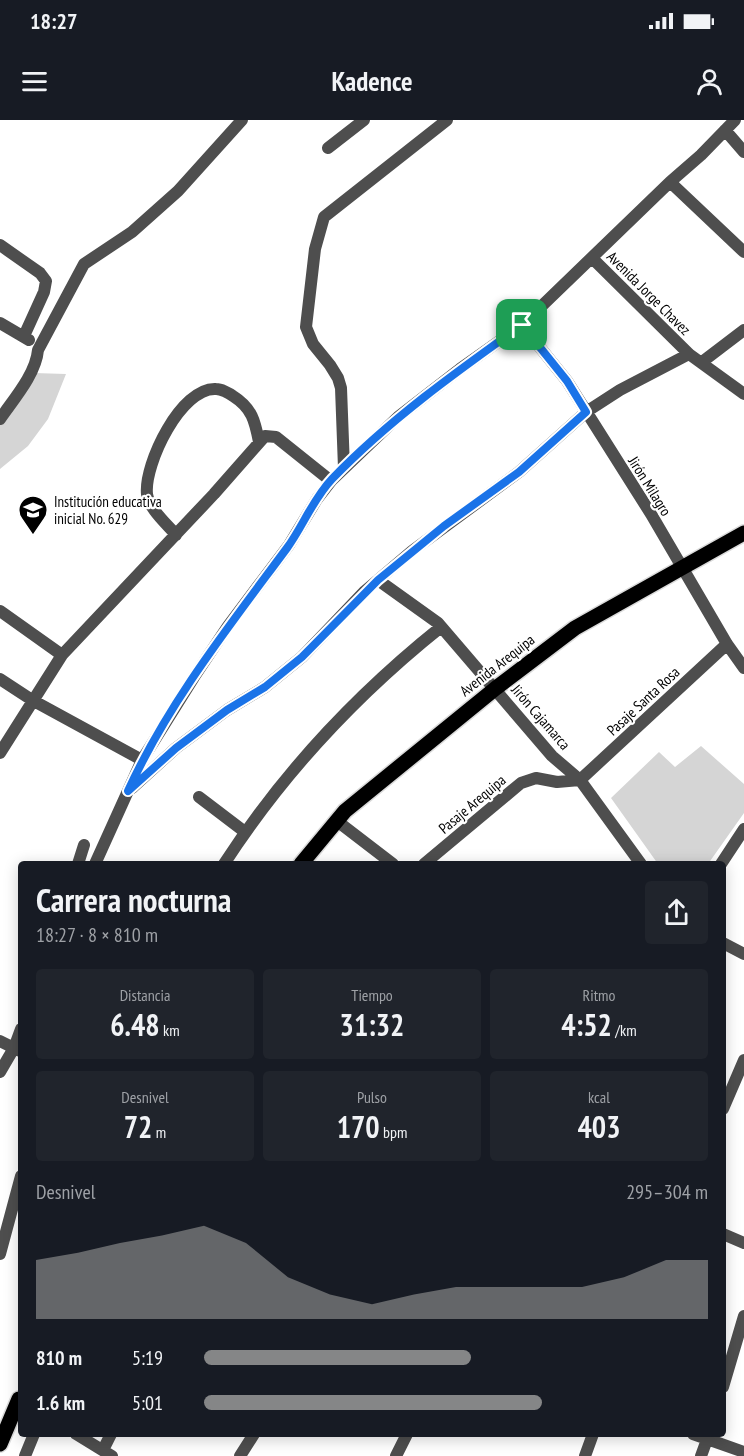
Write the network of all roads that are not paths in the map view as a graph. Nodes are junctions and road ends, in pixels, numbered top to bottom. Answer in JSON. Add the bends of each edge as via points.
{"nodes":[{"id":1,"x":242,"y":120,"type":"edge"},
{"id":2,"x":364,"y":120,"type":"edge"},
{"id":3,"x":447,"y":120,"type":"edge"},
{"id":4,"x":735,"y":120,"type":"edge"},
{"id":5,"x":725,"y":130,"type":"junction"},
{"id":6,"x":328,"y":148,"type":"dead end"},
{"id":7,"x":744,"y":152,"type":"edge"},
{"id":8,"x":670,"y":182,"type":"junction"},
{"id":9,"x":0,"y":245,"type":"edge"},
{"id":10,"x":744,"y":252,"type":"edge"},
{"id":11,"x":592,"y":258,"type":"junction"},
{"id":12,"x":0,"y":323,"type":"edge"},
{"id":13,"x":522,"y":325,"type":"junction"},
{"id":14,"x":744,"y":330,"type":"edge"},
{"id":15,"x":24,"y":336,"type":"junction"},
{"id":16,"x":38,"y":350,"type":"junction"},
{"id":17,"x":689,"y":354,"type":"junction"},
{"id":18,"x":702,"y":362,"type":"junction"},
{"id":19,"x":744,"y":394,"type":"edge"},
{"id":20,"x":586,"y":412,"type":"junction"},
{"id":21,"x":2,"y":413,"type":"edge"},
{"id":22,"x":259,"y":442,"type":"junction"},
{"id":23,"x":344,"y":468,"type":"junction"},
{"id":24,"x":331,"y":481,"type":"junction"},
{"id":25,"x":744,"y":533,"type":"edge"},
{"id":26,"x":176,"y":535,"type":"junction"},
{"id":27,"x":682,"y":569,"type":"junction"},
{"id":28,"x":378,"y":580,"type":"junction"},
{"id":29,"x":0,"y":611,"type":"edge"},
{"id":30,"x":441,"y":627,"type":"junction"},
{"id":31,"x":727,"y":644,"type":"junction"},
{"id":32,"x":62,"y":655,"type":"junction"},
{"id":33,"x":744,"y":668,"type":"edge"},
{"id":34,"x":0,"y":679,"type":"edge"},
{"id":35,"x":496,"y":688,"type":"junction"},
{"id":36,"x":32,"y":700,"type":"junction"},
{"id":37,"x":0,"y":753,"type":"edge"},
{"id":38,"x":142,"y":759,"type":"junction"},
{"id":39,"x":580,"y":780,"type":"junction"},
{"id":40,"x":128,"y":791,"type":"junction"},
{"id":41,"x":199,"y":797,"type":"dead end"},
{"id":42,"x":337,"y":821,"type":"junction"},
{"id":43,"x":744,"y":829,"type":"edge"},
{"id":44,"x":245,"y":832,"type":"junction"},
{"id":45,"x":84,"y":845,"type":"dead end"},
{"id":46,"x":79,"y":861,"type":"edge"},
{"id":47,"x":96,"y":861,"type":"edge"},
{"id":48,"x":226,"y":861,"type":"edge"},
{"id":49,"x":304,"y":861,"type":"edge"},
{"id":50,"x":389,"y":861,"type":"edge"},
{"id":51,"x":428,"y":861,"type":"edge"},
{"id":52,"x":639,"y":861,"type":"edge"},
{"id":53,"x":723,"y":861,"type":"edge"},
{"id":54,"x":726,"y":945,"type":"edge"},
{"id":55,"x":744,"y":954,"type":"edge"},
{"id":56,"x":0,"y":1041,"type":"edge"},
{"id":57,"x":18,"y":1050,"type":"edge"},
{"id":58,"x":744,"y":1060,"type":"edge"},
{"id":59,"x":0,"y":1072,"type":"edge"},
{"id":60,"x":726,"y":1101,"type":"edge"},
{"id":61,"x":18,"y":1187,"type":"edge"},
{"id":62,"x":726,"y":1235,"type":"edge"},
{"id":63,"x":744,"y":1243,"type":"edge"},
{"id":64,"x":1,"y":1248,"type":"edge"},
{"id":65,"x":744,"y":1316,"type":"edge"},
{"id":66,"x":726,"y":1377,"type":"edge"},
{"id":67,"x":18,"y":1401,"type":"edge"},
{"id":68,"x":18,"y":1403,"type":"edge"},
{"id":69,"x":0,"y":1424,"type":"edge"},
{"id":70,"x":33,"y":1437,"type":"edge"},
{"id":71,"x":81,"y":1437,"type":"edge"},
{"id":72,"x":110,"y":1437,"type":"edge"},
{"id":73,"x":252,"y":1437,"type":"edge"},
{"id":74,"x":405,"y":1437,"type":"edge"},
{"id":75,"x":592,"y":1437,"type":"edge"},
{"id":76,"x":708,"y":1437,"type":"edge"},
{"id":77,"x":0,"y":1444,"type":"edge"},
{"id":78,"x":744,"y":1452,"type":"edge"},
{"id":79,"x":107,"y":1453,"type":"edge"},
{"id":80,"x":25,"y":1456,"type":"edge"},
{"id":81,"x":240,"y":1456,"type":"edge"},
{"id":82,"x":396,"y":1456,"type":"edge"},
{"id":83,"x":585,"y":1456,"type":"edge"},
{"id":84,"x":701,"y":1456,"type":"edge"}],
"edges":[{"from":1,"to":16,"type":"street","via":[[178,191],[132,232],[84,264]]},
{"from":2,"to":6,"type":"street"},
{"from":3,"to":23,"type":"street","via":[[324,217],[315,249],[306,327],[341,388]]},
{"from":4,"to":5,"type":"street"},
{"from":5,"to":7,"type":"street"},
{"from":5,"to":8,"type":"street"},
{"from":8,"to":10,"type":"street"},
{"from":8,"to":11,"type":"street"},
{"from":9,"to":15,"type":"street","via":[[40,273],[45,281]]},
{"from":11,"to":13,"type":"street","name":"Avenida Jorge Chavez"},
{"from":11,"to":17,"type":"street","name":"Avenida Jorge Chavez"},
{"from":12,"to":15,"type":"street"},
{"from":13,"to":20,"type":"street","name":"Jirón Milagro","via":[[567,381]]},
{"from":13,"to":23,"type":"street","name":"Avenida Jorge Chavez","via":[[398,417]]},
{"from":14,"to":18,"type":"street"},
{"from":15,"to":16,"type":"street"},
{"from":16,"to":21,"type":"street","via":[[34,365]]},
{"from":17,"to":18,"type":"street","name":"Avenida Jorge Chavez"},
{"from":17,"to":20,"type":"street"},
{"from":18,"to":19,"type":"street","name":"Avenida Jorge Chavez"},
{"from":20,"to":27,"type":"street","name":"Jirón Milagro"},
{"from":20,"to":28,"type":"street","via":[[519,472]]},
{"from":22,"to":24,"type":"street","via":[[265,436],[276,437]]},
{"from":22,"to":26,"type":"street"},
{"from":22,"to":26,"type":"street","via":[[255,419],[230,394],[216,389],[191,399],[169,426],[160,445],[150,469],[147,494],[151,505]]},
{"from":23,"to":24,"type":"street","name":"Avenida Jorge Chavez"},
{"from":24,"to":38,"type":"street","name":"Avenida Jorge Chavez","via":[[228,626]]},
{"from":25,"to":27,"type":"main road","name":"Avenida Arequipa"},
{"from":26,"to":32,"type":"street"},
{"from":27,"to":31,"type":"street","name":"Jirón Milagro"},
{"from":27,"to":35,"type":"main road","name":"Avenida Arequipa","via":[[575,628]]},
{"from":28,"to":30,"type":"street","name":"Jirón Cajamarca"},
{"from":28,"to":40,"type":"street","via":[[302,657],[176,748]]},
{"from":29,"to":32,"type":"street"},
{"from":30,"to":35,"type":"street","name":"Jirón Cajamarca"},
{"from":30,"to":44,"type":"street","via":[[336,721]]},
{"from":31,"to":33,"type":"street","name":"Jirón Milagro"},
{"from":31,"to":39,"type":"street","name":"Pasaje Santa Rosa"},
{"from":32,"to":36,"type":"street"},
{"from":34,"to":36,"type":"street"},
{"from":35,"to":39,"type":"street","name":"Jirón Cajamarca","via":[[552,756]]},
{"from":35,"to":42,"type":"main road","name":"Avenida Arequipa"},
{"from":36,"to":37,"type":"street"},
{"from":36,"to":38,"type":"street"},
{"from":38,"to":40,"type":"street","name":"Avenida Jorge Chavez"},
{"from":39,"to":51,"type":"street","name":"Pasaje Arequipa","via":[[557,782],[536,778],[521,783]]},
{"from":39,"to":52,"type":"street","name":"Jirón Cajamarca"},
{"from":40,"to":47,"type":"street","name":"Avenida Jorge Chavez"},
{"from":41,"to":44,"type":"street"},
{"from":42,"to":49,"type":"main road","name":"Avenida Arequipa"},
{"from":42,"to":50,"type":"street"},
{"from":43,"to":53,"type":"street"},
{"from":44,"to":48,"type":"street"},
{"from":45,"to":46,"type":"street"},
{"from":54,"to":55,"type":"street"},
{"from":56,"to":57,"type":"street"},
{"from":57,"to":59,"type":"street"},
{"from":58,"to":60,"type":"street"},
{"from":61,"to":64,"type":"street"},
{"from":62,"to":63,"type":"street"},
{"from":65,"to":66,"type":"street"},
{"from":67,"to":69,"type":"main road"},
{"from":68,"to":77,"type":"main road"},
{"from":70,"to":80,"type":"street"},
{"from":71,"to":79,"type":"street"},
{"from":72,"to":79,"type":"street"},
{"from":73,"to":81,"type":"street"},
{"from":74,"to":82,"type":"street"},
{"from":75,"to":83,"type":"street"},
{"from":76,"to":78,"type":"street"},
{"from":76,"to":84,"type":"street"}]}
